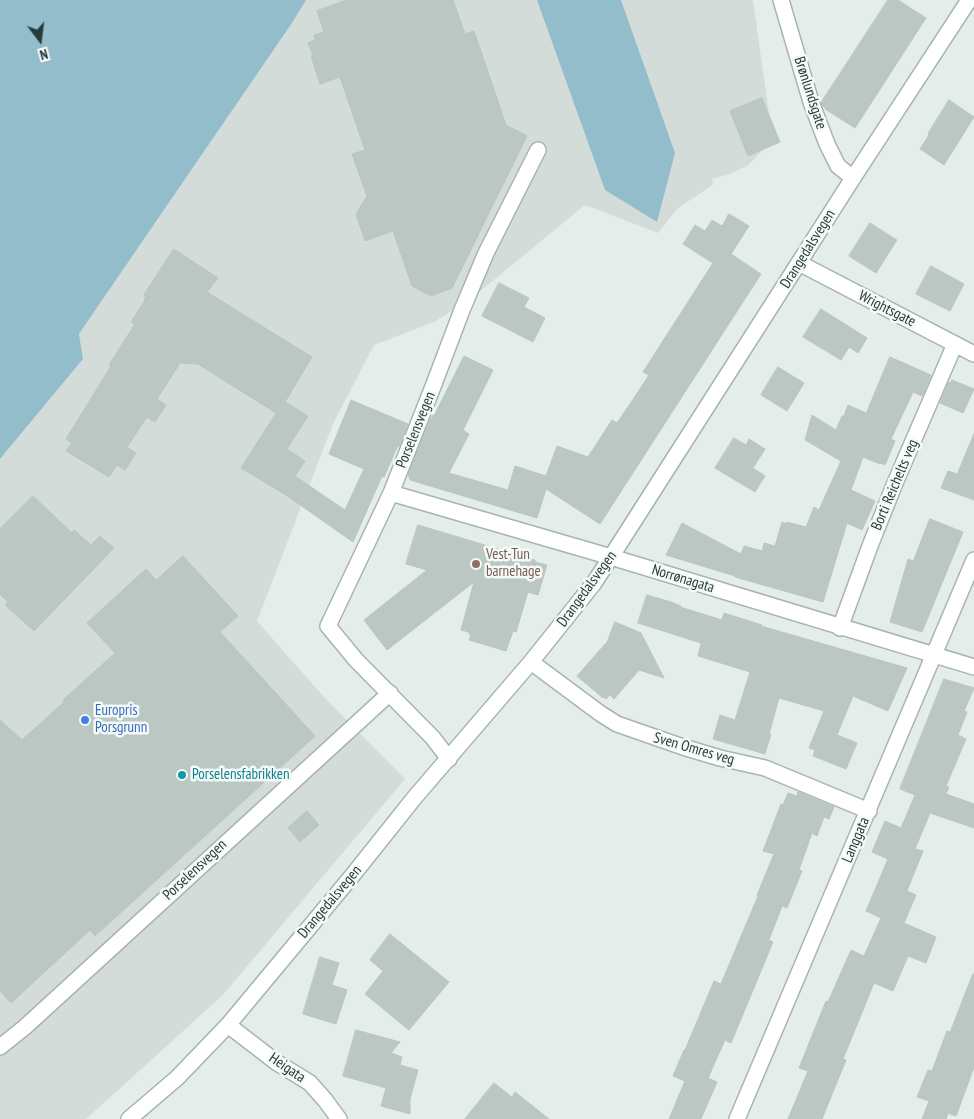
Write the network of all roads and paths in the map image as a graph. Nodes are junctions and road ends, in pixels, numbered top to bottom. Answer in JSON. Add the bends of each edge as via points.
{"nodes":[{"id":1,"x":780,"y":0,"type":"edge"},
{"id":2,"x":969,"y":0,"type":"edge"},
{"id":3,"x":538,"y":150,"type":"dead end"},
{"id":4,"x":853,"y":178,"type":"junction"},
{"id":5,"x":799,"y":263,"type":"junction"},
{"id":6,"x":955,"y":344,"type":"junction"},
{"id":7,"x":974,"y":354,"type":"edge"},
{"id":8,"x":391,"y":492,"type":"junction"},
{"id":9,"x":611,"y":557,"type":"junction"},
{"id":10,"x":974,"y":560,"type":"edge"},
{"id":11,"x":840,"y":628,"type":"junction"},
{"id":12,"x":934,"y":655,"type":"junction"},
{"id":13,"x":532,"y":662,"type":"junction"},
{"id":14,"x":974,"y":667,"type":"edge"},
{"id":15,"x":390,"y":693,"type":"junction"},
{"id":16,"x":449,"y":759,"type":"junction"},
{"id":17,"x":868,"y":811,"type":"junction"},
{"id":18,"x":228,"y":1025,"type":"junction"},
{"id":19,"x":0,"y":1046,"type":"edge"},
{"id":20,"x":129,"y":1119,"type":"edge"},
{"id":21,"x":339,"y":1119,"type":"edge"},
{"id":22,"x":737,"y":1119,"type":"edge"}],
"edges":[{"from":1,"to":4,"type":"street","name":"Brønlundsgate","via":[[827,144],[838,166]]},
{"from":2,"to":4,"type":"street","name":"Drangedalsvegen"},
{"from":3,"to":8,"type":"street","name":"Porselensvegen","via":[[486,253]]},
{"from":4,"to":5,"type":"street","name":"Drangedalsvegen"},
{"from":5,"to":6,"type":"street","name":"Wrightsgate"},
{"from":5,"to":9,"type":"street","name":"Drangedalsvegen"},
{"from":6,"to":7,"type":"street","name":"Wrightsgate"},
{"from":6,"to":11,"type":"street","name":"Borti Reichelts veg","via":[[895,484]]},
{"from":8,"to":9,"type":"street","name":"Norrønagata"},
{"from":8,"to":15,"type":"street","name":"Porselensvegen","via":[[328,626],[356,660]]},
{"from":9,"to":11,"type":"street","name":"Norrønagata"},
{"from":9,"to":13,"type":"street","name":"Drangedalsvegen","via":[[594,584]]},
{"from":10,"to":12,"type":"street","name":"Langgata"},
{"from":11,"to":12,"type":"street","name":"Norrønagata"},
{"from":12,"to":14,"type":"street","name":"Norrønagata"},
{"from":12,"to":17,"type":"street","name":"Langgata"},
{"from":13,"to":16,"type":"street","name":"Drangedalsvegen"},
{"from":13,"to":17,"type":"street","name":"Sven Omres veg","via":[[617,724],[720,758],[765,768]]},
{"from":15,"to":16,"type":"street","name":"Porselensvegen"},
{"from":15,"to":19,"type":"street","name":"Porselensvegen","via":[[25,1027]]},
{"from":16,"to":18,"type":"street","name":"Drangedalsvegen"},
{"from":17,"to":22,"type":"street","name":"Langgata"},
{"from":18,"to":20,"type":"street","name":"Drangedalsvegen","via":[[177,1078]]},
{"from":18,"to":21,"type":"street","name":"Heigata","via":[[310,1083]]}]}
